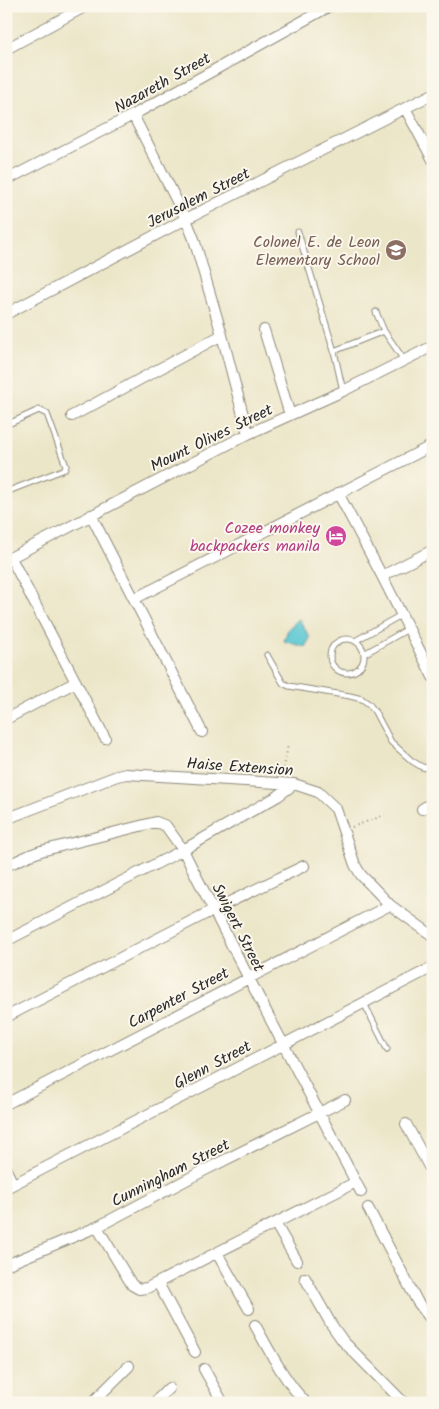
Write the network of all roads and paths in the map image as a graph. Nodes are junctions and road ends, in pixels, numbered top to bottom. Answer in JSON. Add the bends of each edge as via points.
{"nodes":[{"id":1,"x":86,"y":6,"type":"edge"},
{"id":2,"x":330,"y":6,"type":"edge"},
{"id":3,"x":6,"y":49,"type":"edge"},
{"id":4,"x":433,"y":94,"type":"edge"},
{"id":5,"x":405,"y":108,"type":"junction"},
{"id":6,"x":133,"y":115,"type":"junction"},
{"id":7,"x":433,"y":160,"type":"edge"},
{"id":8,"x":6,"y":180,"type":"edge"},
{"id":9,"x":186,"y":219,"type":"junction"},
{"id":10,"x":298,"y":232,"type":"dead end"},
{"id":11,"x":376,"y":312,"type":"dead end"},
{"id":12,"x":6,"y":314,"type":"edge"},
{"id":13,"x":264,"y":330,"type":"dead end"},
{"id":14,"x":384,"y":331,"type":"junction"},
{"id":15,"x":222,"y":335,"type":"junction"},
{"id":16,"x":433,"y":346,"type":"edge"},
{"id":17,"x":334,"y":351,"type":"junction"},
{"id":18,"x":404,"y":360,"type":"junction"},
{"id":19,"x":343,"y":391,"type":"junction"},
{"id":20,"x":290,"y":415,"type":"junction"},
{"id":21,"x":72,"y":416,"type":"dead end"},
{"id":22,"x":6,"y":425,"type":"edge"},
{"id":23,"x":248,"y":434,"type":"junction"},
{"id":24,"x":433,"y":445,"type":"edge"},
{"id":25,"x":6,"y":492,"type":"edge"},
{"id":26,"x":338,"y":493,"type":"junction"},
{"id":27,"x":91,"y":515,"type":"junction"},
{"id":28,"x":433,"y":550,"type":"edge"},
{"id":29,"x":9,"y":559,"type":"edge"},
{"id":30,"x":382,"y":576,"type":"junction"},
{"id":31,"x":134,"y":599,"type":"junction"},
{"id":32,"x":402,"y":614,"type":"junction"},
{"id":33,"x":408,"y":628,"type":"junction"},
{"id":34,"x":355,"y":641,"type":"junction"},
{"id":35,"x":268,"y":654,"type":"dead end"},
{"id":36,"x":364,"y":654,"type":"junction"},
{"id":37,"x":429,"y":658,"type":"edge"},
{"id":38,"x":433,"y":677,"type":"edge"},
{"id":39,"x":76,"y":682,"type":"junction"},
{"id":40,"x":6,"y":719,"type":"edge"},
{"id":41,"x":202,"y":732,"type":"dead end"},
{"id":42,"x":105,"y":738,"type":"dead end"},
{"id":43,"x":288,"y":745,"type":"dead end"},
{"id":44,"x":433,"y":769,"type":"edge"},
{"id":45,"x":294,"y":784,"type":"junction"},
{"id":46,"x":433,"y":802,"type":"edge"},
{"id":47,"x":422,"y":809,"type":"dead end"},
{"id":48,"x":386,"y":815,"type":"dead end"},
{"id":49,"x":6,"y":818,"type":"edge"},
{"id":50,"x":343,"y":830,"type":"junction"},
{"id":51,"x":183,"y":850,"type":"junction"},
{"id":52,"x":6,"y":866,"type":"edge"},
{"id":53,"x":304,"y":866,"type":"dead end"},
{"id":54,"x":390,"y":905,"type":"junction"},
{"id":55,"x":213,"y":910,"type":"junction"},
{"id":56,"x":433,"y":936,"type":"edge"},
{"id":57,"x":6,"y":940,"type":"edge"},
{"id":58,"x":433,"y":967,"type":"edge"},
{"id":59,"x":248,"y":978,"type":"junction"},
{"id":60,"x":363,"y":1002,"type":"junction"},
{"id":61,"x":6,"y":1017,"type":"edge"},
{"id":62,"x":282,"y":1044,"type":"junction"},
{"id":63,"x":387,"y":1048,"type":"dead end"},
{"id":64,"x":345,"y":1100,"type":"dead end"},
{"id":65,"x":6,"y":1104,"type":"edge"},
{"id":66,"x":320,"y":1113,"type":"junction"},
{"id":67,"x":406,"y":1124,"type":"dead end"},
{"id":68,"x":6,"y":1170,"type":"edge"},
{"id":69,"x":433,"y":1174,"type":"edge"},
{"id":70,"x":356,"y":1182,"type":"junction"},
{"id":71,"x":10,"y":1186,"type":"edge"},
{"id":72,"x":361,"y":1192,"type":"dead end"},
{"id":73,"x":368,"y":1208,"type":"dead end"},
{"id":74,"x":275,"y":1223,"type":"junction"},
{"id":75,"x":97,"y":1227,"type":"junction"},
{"id":76,"x":217,"y":1253,"type":"junction"},
{"id":77,"x":297,"y":1261,"type":"dead end"},
{"id":78,"x":6,"y":1265,"type":"edge"},
{"id":79,"x":306,"y":1278,"type":"dead end"},
{"id":80,"x":158,"y":1283,"type":"junction"},
{"id":81,"x":249,"y":1309,"type":"dead end"},
{"id":82,"x":433,"y":1322,"type":"edge"},
{"id":83,"x":255,"y":1325,"type":"dead end"},
{"id":84,"x":196,"y":1352,"type":"dead end"},
{"id":85,"x":129,"y":1366,"type":"dead end"},
{"id":86,"x":204,"y":1369,"type":"dead end"},
{"id":87,"x":169,"y":1388,"type":"dead end"},
{"id":88,"x":92,"y":1403,"type":"edge"},
{"id":89,"x":154,"y":1403,"type":"edge"},
{"id":90,"x":224,"y":1403,"type":"edge"},
{"id":91,"x":306,"y":1403,"type":"edge"},
{"id":92,"x":404,"y":1403,"type":"edge"}],
"edges":[{"from":1,"to":3,"type":"street"},
{"from":2,"to":6,"type":"street","name":"Nazareth Street"},
{"from":4,"to":5,"type":"street","name":"Jerusalem Street"},
{"from":5,"to":7,"type":"street"},
{"from":5,"to":9,"type":"street","name":"Jerusalem Street"},
{"from":6,"to":8,"type":"street","name":"Nazareth Street"},
{"from":6,"to":9,"type":"street"},
{"from":9,"to":12,"type":"street","name":"Jerusalem Street"},
{"from":9,"to":15,"type":"street"},
{"from":10,"to":17,"type":"lane"},
{"from":11,"to":14,"type":"lane"},
{"from":13,"to":20,"type":"street"},
{"from":14,"to":17,"type":"lane"},
{"from":14,"to":18,"type":"lane"},
{"from":15,"to":21,"type":"street"},
{"from":15,"to":23,"type":"street"},
{"from":16,"to":18,"type":"street","name":"Mount Olives Street"},
{"from":17,"to":19,"type":"lane"},
{"from":18,"to":19,"type":"street","name":"Mount Olives Street"},
{"from":19,"to":20,"type":"street","name":"Mount Olives Street"},
{"from":20,"to":23,"type":"street","name":"Mount Olives Street"},
{"from":22,"to":25,"type":"lane","via":[[39,410],[44,411],[66,466]]},
{"from":23,"to":27,"type":"street","name":"Mount Olives Street"},
{"from":24,"to":26,"type":"street"},
{"from":26,"to":30,"type":"street"},
{"from":26,"to":31,"type":"street"},
{"from":27,"to":29,"type":"street","name":"Mount Olives Street"},
{"from":27,"to":31,"type":"street"},
{"from":28,"to":30,"type":"street"},
{"from":29,"to":39,"type":"street"},
{"from":30,"to":32,"type":"street"},
{"from":31,"to":41,"type":"street"},
{"from":32,"to":33,"type":"street"},
{"from":32,"to":34,"type":"lane"},
{"from":33,"to":36,"type":"lane"},
{"from":33,"to":37,"type":"street"},
{"from":34,"to":36,"type":"lane","via":[[363,648]]},
{"from":34,"to":36,"type":"lane","via":[[345,639],[335,644],[330,659],[335,668],[345,673],[355,672],[363,664]]},
{"from":35,"to":44,"type":"lane","via":[[284,683],[289,686],[362,699],[376,712],[391,742],[412,761]]},
{"from":37,"to":38,"type":"street"},
{"from":39,"to":40,"type":"street"},
{"from":39,"to":42,"type":"street"},
{"from":43,"to":45,"type":"path","via":[[282,776]]},
{"from":45,"to":49,"type":"street","name":"Haise Extension","via":[[126,774]]},
{"from":45,"to":50,"type":"street","name":"Haise Extension","via":[[318,792],[336,809]]},
{"from":45,"to":51,"type":"street"},
{"from":46,"to":47,"type":"street"},
{"from":48,"to":50,"type":"path"},
{"from":50,"to":54,"type":"street","name":"Haise Extension","via":[[361,875]]},
{"from":51,"to":52,"type":"street","name":"Swigert Street","via":[[166,826],[156,822],[41,851]]},
{"from":51,"to":55,"type":"street","name":"Swigert Street"},
{"from":51,"to":57,"type":"street"},
{"from":53,"to":55,"type":"street"},
{"from":54,"to":56,"type":"street","name":"Haise Extension"},
{"from":54,"to":59,"type":"street","name":"Carpenter Street"},
{"from":55,"to":59,"type":"street","name":"Swigert Street"},
{"from":55,"to":61,"type":"street"},
{"from":58,"to":60,"type":"street","name":"Glenn Street"},
{"from":59,"to":62,"type":"street","name":"Swigert Street"},
{"from":59,"to":65,"type":"street","name":"Carpenter Street"},
{"from":60,"to":62,"type":"street","name":"Glenn Street"},
{"from":60,"to":63,"type":"lane"},
{"from":62,"to":66,"type":"street","name":"Swigert Street"},
{"from":62,"to":71,"type":"street","name":"Glenn Street"},
{"from":64,"to":66,"type":"street","name":"Cunningham Street"},
{"from":66,"to":70,"type":"street","name":"Swigert Street"},
{"from":66,"to":75,"type":"street","name":"Cunningham Street"},
{"from":67,"to":69,"type":"street"},
{"from":68,"to":71,"type":"street"},
{"from":70,"to":72,"type":"street","name":"Swigert Street"},
{"from":70,"to":74,"type":"street"},
{"from":73,"to":82,"type":"street","via":[[417,1301]]},
{"from":74,"to":76,"type":"street"},
{"from":74,"to":77,"type":"street"},
{"from":75,"to":78,"type":"street","name":"Cunningham Street"},
{"from":75,"to":80,"type":"street","via":[[132,1285],[139,1289]]},
{"from":76,"to":80,"type":"street"},
{"from":76,"to":81,"type":"street"},
{"from":79,"to":92,"type":"street","via":[[343,1341]]},
{"from":80,"to":84,"type":"street"},
{"from":83,"to":91,"type":"street","via":[[284,1376]]},
{"from":85,"to":88,"type":"street"},
{"from":86,"to":90,"type":"street"},
{"from":87,"to":89,"type":"street"}]}
